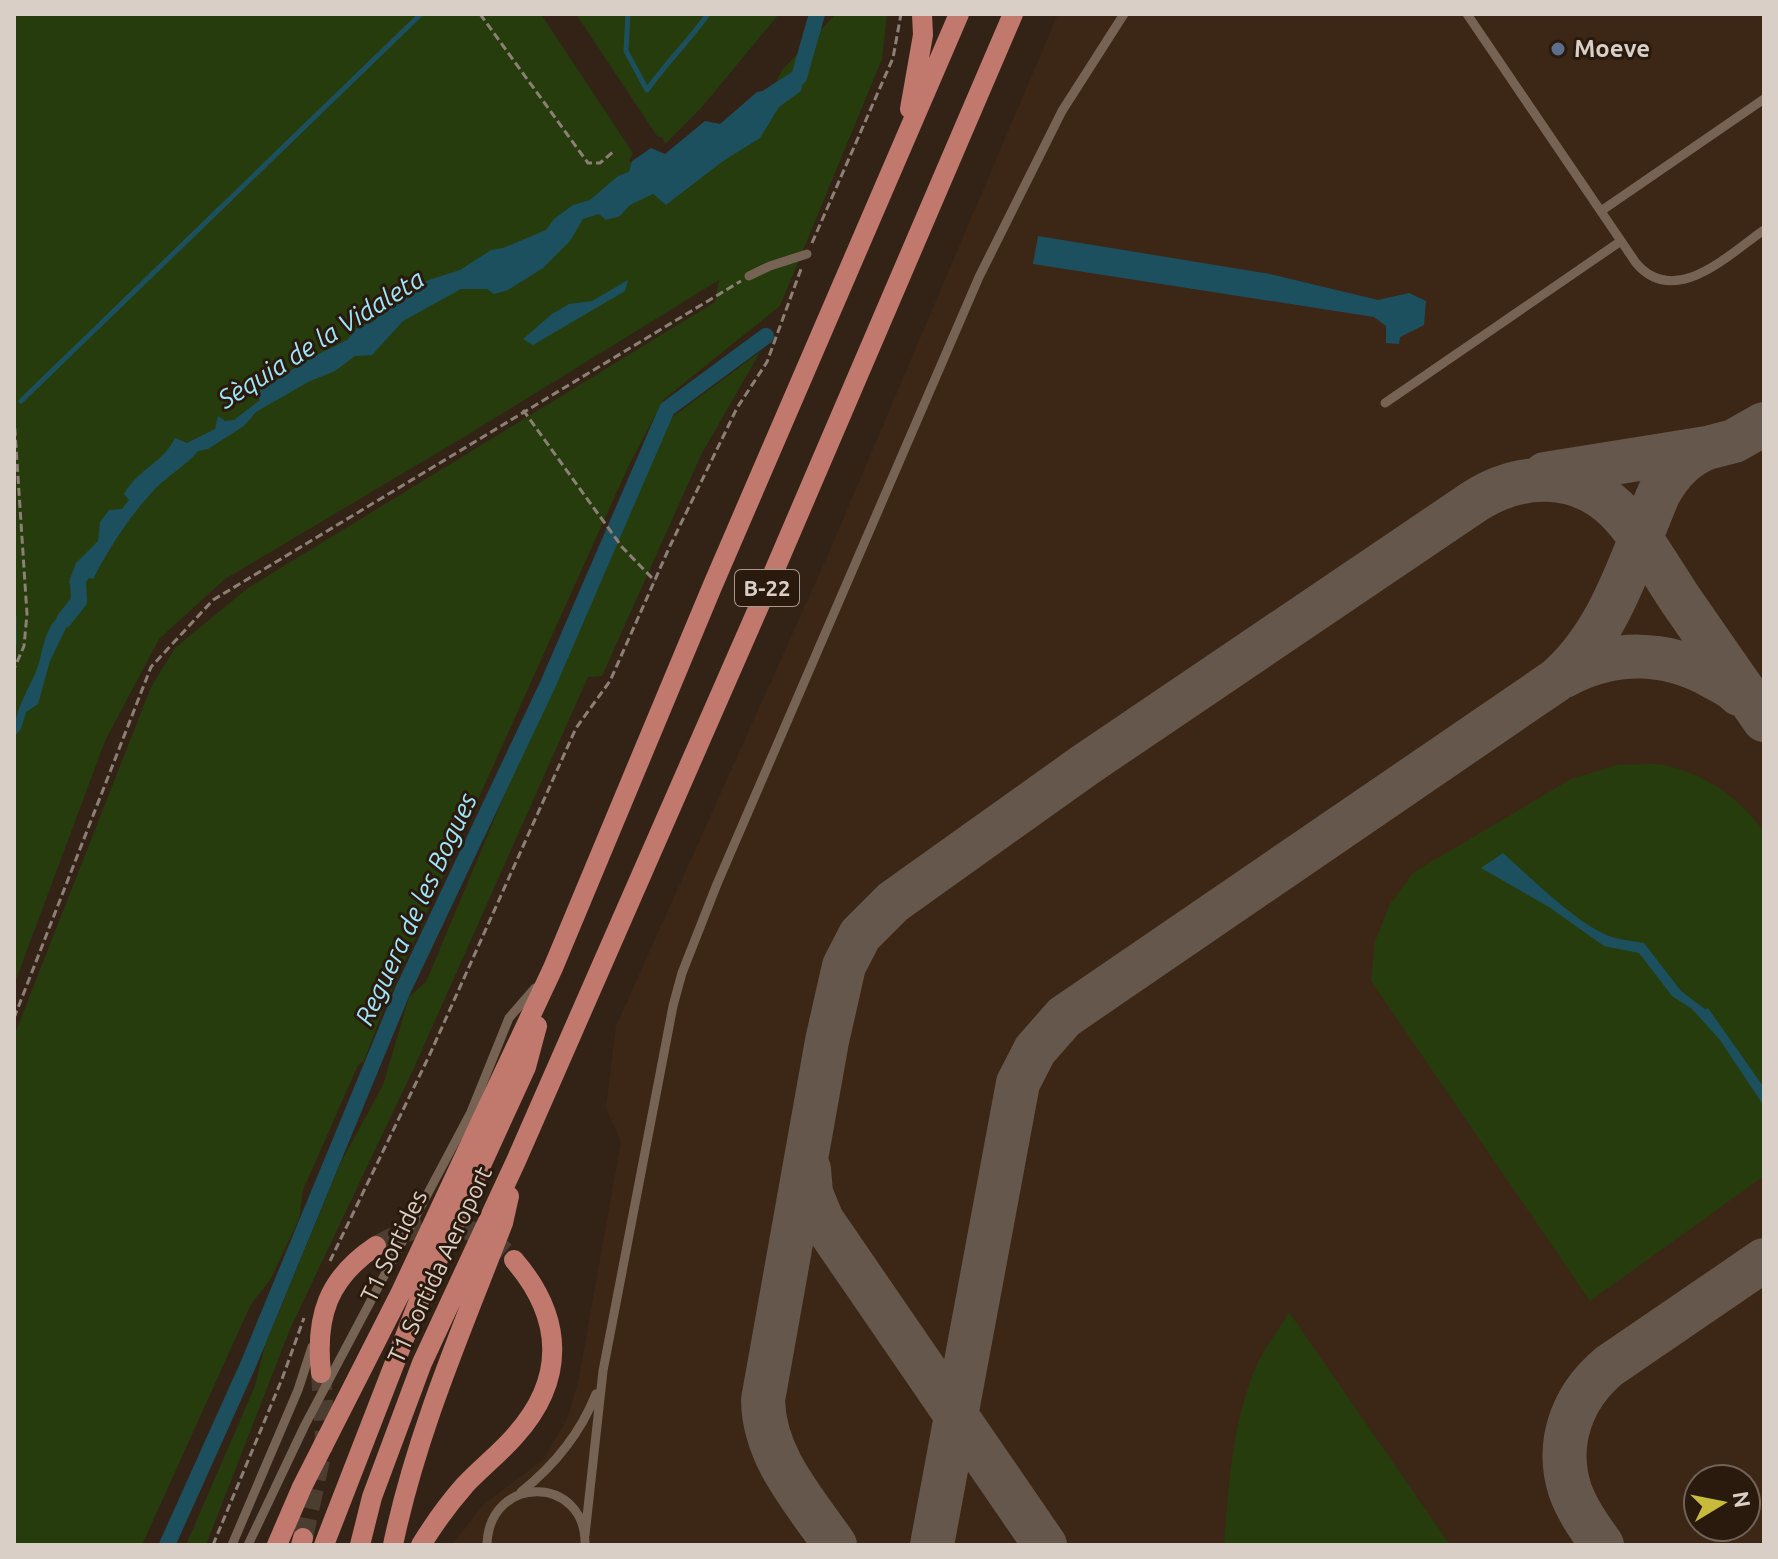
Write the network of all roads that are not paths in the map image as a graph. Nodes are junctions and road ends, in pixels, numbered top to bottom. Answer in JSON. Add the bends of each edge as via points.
{"nodes":[{"id":1,"x":922,"y":14,"type":"edge"},
{"id":2,"x":959,"y":14,"type":"edge"},
{"id":3,"x":1013,"y":14,"type":"edge"},
{"id":4,"x":1124,"y":14,"type":"edge"},
{"id":5,"x":1467,"y":14,"type":"edge"},
{"id":6,"x":1764,"y":99,"type":"edge"},
{"id":7,"x":901,"y":152,"type":"junction"},
{"id":8,"x":1601,"y":211,"type":"junction"},
{"id":9,"x":1764,"y":230,"type":"edge"},
{"id":10,"x":1621,"y":241,"type":"junction"},
{"id":11,"x":807,"y":254,"type":"road end"},
{"id":12,"x":749,"y":276,"type":"road end"},
{"id":13,"x":1385,"y":403,"type":"dead end"},
{"id":14,"x":553,"y":968,"type":"junction"},
{"id":15,"x":516,"y":1161,"type":"junction"},
{"id":16,"x":376,"y":1246,"type":"tunnel mouth"},
{"id":17,"x":514,"y":1260,"type":"tunnel mouth"},
{"id":18,"x":324,"y":1309,"type":"junction"},
{"id":19,"x":603,"y":1371,"type":"junction"},
{"id":20,"x":321,"y":1373,"type":"tunnel mouth"},
{"id":21,"x":517,"y":1495,"type":"junction"},
{"id":22,"x":585,"y":1540,"type":"edge"},
{"id":23,"x":423,"y":1543,"type":"edge"},
{"id":24,"x":232,"y":1545,"type":"edge"},
{"id":25,"x":248,"y":1545,"type":"edge"},
{"id":26,"x":277,"y":1545,"type":"edge"},
{"id":27,"x":324,"y":1545,"type":"edge"},
{"id":28,"x":360,"y":1545,"type":"edge"},
{"id":29,"x":393,"y":1545,"type":"edge"},
{"id":30,"x":487,"y":1545,"type":"edge"}],
"edges":[{"from":1,"to":7,"type":"main road","via":[[921,48]]},
{"from":2,"to":7,"type":"main road","number":"B-22"},
{"from":3,"to":15,"type":"main road","number":"B-22"},
{"from":4,"to":19,"type":"lane","via":[[1062,111],[979,277],[692,946],[673,1006]]},
{"from":5,"to":8,"type":"lane"},
{"from":6,"to":8,"type":"lane"},
{"from":7,"to":14,"type":"main road","number":"B-22"},
{"from":8,"to":10,"type":"lane"},
{"from":9,"to":10,"type":"lane","via":[[1696,276],[1680,281],[1649,276]]},
{"from":10,"to":13,"type":"lane"},
{"from":11,"to":12,"type":"lane"},
{"from":14,"to":25,"type":"lane","via":[[509,1018],[471,1112],[305,1425]]},
{"from":14,"to":26,"type":"main road","name":"T1 Sortides"},
{"from":14,"to":27,"type":"main road","via":[[526,1067],[418,1303]]},
{"from":15,"to":28,"type":"main road","name":"T1 Sortida Aeroport","via":[[422,1363],[372,1497]]},
{"from":15,"to":29,"type":"main road","name":"T1 Sortida Aeroport","via":[[503,1223],[422,1438]]},
{"from":16,"to":18,"type":"main road","via":[[341,1276]]},
{"from":17,"to":23,"type":"main road","via":[[540,1295],[552,1329],[553,1355],[545,1388],[528,1421],[466,1484]]},
{"from":18,"to":20,"type":"main road","via":[[318,1349]]},
{"from":18,"to":24,"type":"lane","via":[[298,1390]]},
{"from":19,"to":21,"type":"lane","via":[[573,1439]]},
{"from":19,"to":22,"type":"lane"},
{"from":21,"to":22,"type":"lane","via":[[542,1491],[564,1500],[577,1512]]},
{"from":21,"to":30,"type":"lane","via":[[497,1510]]}]}
